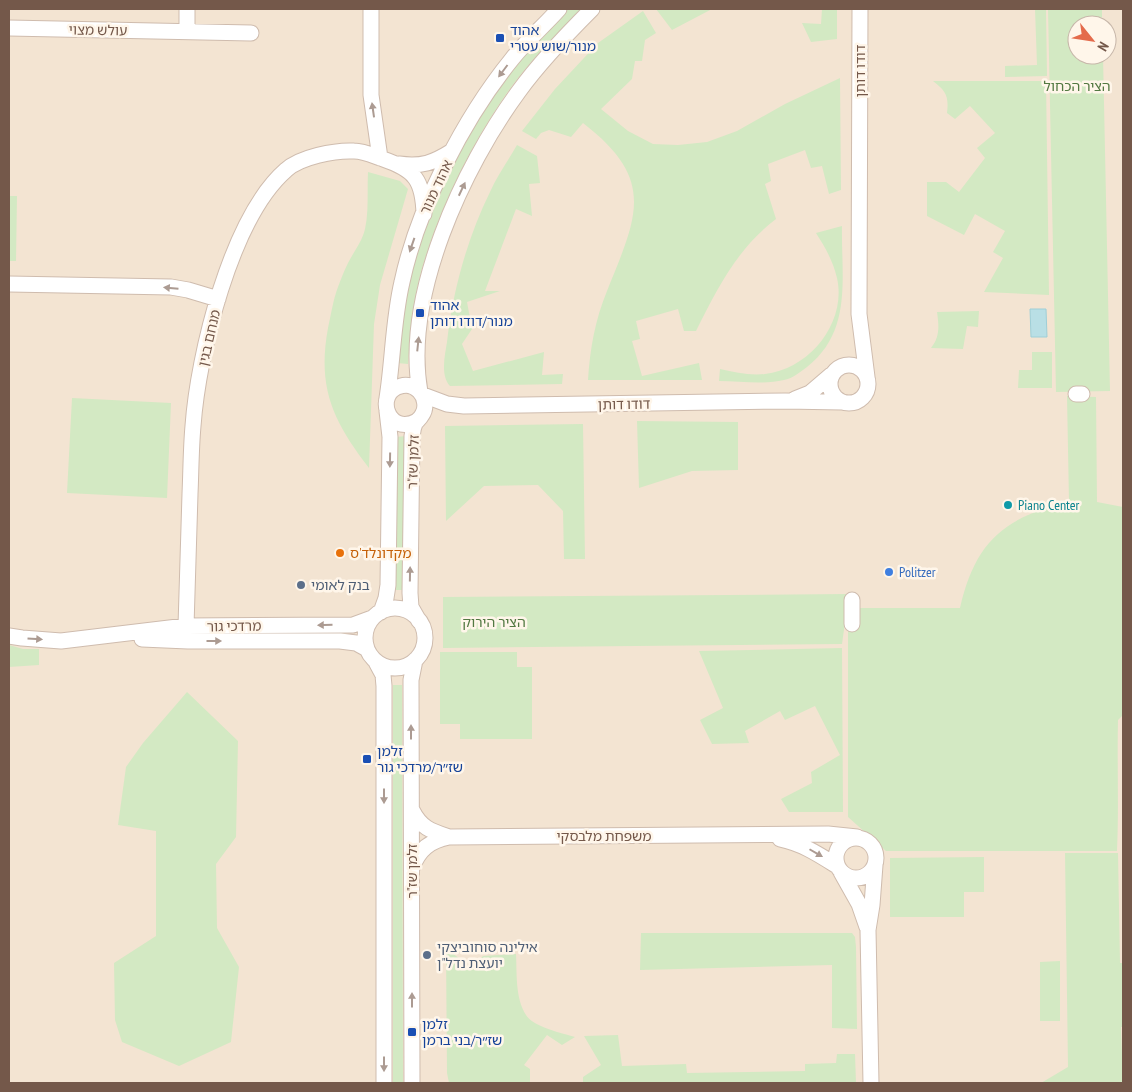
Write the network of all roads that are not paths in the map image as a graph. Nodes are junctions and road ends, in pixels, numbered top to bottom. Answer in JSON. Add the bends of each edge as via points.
{"nodes":[{"id":1,"x":186,"y":9,"type":"edge"},
{"id":2,"x":371,"y":9,"type":"edge"},
{"id":3,"x":559,"y":9,"type":"edge"},
{"id":4,"x":592,"y":9,"type":"edge"},
{"id":5,"x":860,"y":9,"type":"edge"},
{"id":6,"x":9,"y":28,"type":"edge"},
{"id":7,"x":187,"y":32,"type":"junction"},
{"id":8,"x":251,"y":33,"type":"dead end"},
{"id":9,"x":454,"y":150,"type":"junction"},
{"id":10,"x":380,"y":158,"type":"junction"},
{"id":11,"x":397,"y":164,"type":"junction"},
{"id":12,"x":424,"y":214,"type":"junction"},
{"id":13,"x":9,"y":284,"type":"edge"},
{"id":14,"x":218,"y":299,"type":"junction"},
{"id":15,"x":859,"y":314,"type":"junction"},
{"id":16,"x":836,"y":371,"type":"junction"},
{"id":17,"x":866,"y":376,"type":"junction"},
{"id":18,"x":421,"y":394,"type":"junction"},
{"id":19,"x":786,"y":401,"type":"junction"},
{"id":20,"x":842,"y":402,"type":"junction"},
{"id":21,"x":387,"y":405,"type":"junction"},
{"id":22,"x":464,"y":406,"type":"junction"},
{"id":23,"x":419,"y":418,"type":"junction"},
{"id":24,"x":852,"y":600,"type":"dead end"},
{"id":25,"x":376,"y":615,"type":"junction"},
{"id":26,"x":419,"y":621,"type":"junction"},
{"id":27,"x":852,"y":624,"type":"dead end"},
{"id":28,"x":187,"y":634,"type":"junction"},
{"id":29,"x":9,"y":636,"type":"edge"},
{"id":30,"x":367,"y":649,"type":"junction"},
{"id":31,"x":415,"y":660,"type":"junction"},
{"id":32,"x":376,"y":662,"type":"junction"},
{"id":33,"x":412,"y":810,"type":"junction"},
{"id":34,"x":759,"y":835,"type":"junction"},
{"id":35,"x":449,"y":837,"type":"junction"},
{"id":36,"x":857,"y":837,"type":"junction"},
{"id":37,"x":875,"y":865,"type":"junction"},
{"id":38,"x":412,"y":868,"type":"junction"},
{"id":39,"x":839,"y":869,"type":"junction"},
{"id":40,"x":868,"y":930,"type":"junction"},
{"id":41,"x":414,"y":1080,"type":"edge"},
{"id":42,"x":384,"y":1083,"type":"edge"},
{"id":43,"x":872,"y":1083,"type":"edge"}],
"edges":[{"from":1,"to":7,"type":"street"},
{"from":10,"to":2,"type":"street","one_way":true,"via":[[371,95]]},
{"from":3,"to":9,"type":"street","name":"אהוד מנור","one_way":true,"via":[[498,76]]},
{"from":18,"to":4,"type":"street","name":"אהוד מנור","one_way":true,"via":[[416,364],[426,287],[452,210],[484,147],[518,91]]},
{"from":5,"to":15,"type":"street","name":"דודו דותן"},
{"from":6,"to":7,"type":"street","name":"עולש מצוי"},
{"from":7,"to":8,"type":"street","name":"עולש מצוי"},
{"from":9,"to":11,"type":"street","name":"מנחם בגין","via":[[430,164]]},
{"from":9,"to":12,"type":"street","name":"אהוד מנור"},
{"from":10,"to":11,"type":"street","name":"מנחם בגין"},
{"from":10,"to":14,"type":"street","name":"מנחם בגין","via":[[355,151],[333,152],[309,158],[286,169],[269,188],[246,227]]},
{"from":11,"to":12,"type":"street","name":"מנחם בגין","via":[[418,181]]},
{"from":12,"to":21,"type":"street","name":"אהוד מנור","one_way":true,"via":[[408,255],[402,282]]},
{"from":14,"to":13,"type":"street","one_way":true,"via":[[171,287]]},
{"from":14,"to":28,"type":"street","name":"מנחם בגין","via":[[204,353],[193,425]]},
{"from":15,"to":16,"type":"street","name":"דודו דותן","via":[[850,356]]},
{"from":15,"to":17,"type":"street","name":"דודו דותן"},
{"from":16,"to":17,"type":"street","via":[[847,364],[858,367]]},
{"from":16,"to":19,"type":"street","name":"דודו דותן","via":[[810,394]]},
{"from":16,"to":20,"type":"street","via":[[829,386],[832,394]]},
{"from":17,"to":20,"type":"street","via":[[864,396],[856,402]]},
{"from":18,"to":21,"type":"street","via":[[410,386],[402,386],[391,392]]},
{"from":18,"to":22,"type":"street","name":"דודו דותן","via":[[447,404]]},
{"from":18,"to":23,"type":"street","via":[[425,405]]},
{"from":19,"to":20,"type":"street","name":"דודו דותן"},
{"from":19,"to":22,"type":"street","name":"דודו דותן"},
{"from":21,"to":23,"type":"street","via":[[391,419],[404,425]]},
{"from":21,"to":25,"type":"street","name":"זלמן שז\"ר","one_way":true,"via":[[390,437],[388,585],[386,598]]},
{"from":22,"to":23,"type":"street","name":"דודו דותן","via":[[440,409]]},
{"from":26,"to":23,"type":"street","name":"זלמן שז\"ר","one_way":true,"via":[[411,607],[410,593],[412,436]]},
{"from":24,"to":27,"type":"street"},
{"from":25,"to":26,"type":"street","via":[[391,608],[403,609]]},
{"from":25,"to":28,"type":"street","name":"מרדכי גור","one_way":true,"via":[[353,625]]},
{"from":25,"to":30,"type":"street","via":[[365,634]]},
{"from":26,"to":31,"type":"street","via":[[425,641]]},
{"from":29,"to":28,"type":"street","name":"מרדכי גור","one_way":true,"via":[[61,641]]},
{"from":28,"to":30,"type":"street","name":"מרדכי גור","one_way":true,"via":[[340,641],[356,643]]},
{"from":30,"to":32,"type":"street"},
{"from":31,"to":32,"type":"street","via":[[396,668]]},
{"from":33,"to":31,"type":"street","name":"זלמן שז\"ר","one_way":true,"via":[[411,680]]},
{"from":32,"to":42,"type":"street","name":"זלמן שז\"ר","one_way":true,"via":[[383,675],[384,686]]},
{"from":33,"to":35,"type":"street","name":"משפחת מלבסקי","via":[[422,826]]},
{"from":33,"to":38,"type":"street","name":"זלמן שז\"ר"},
{"from":34,"to":35,"type":"street","name":"משפחת מלבסקי"},
{"from":34,"to":36,"type":"street","name":"משפחת מלבסקי"},
{"from":34,"to":39,"type":"street","name":"משפחת מלבסקי","one_way":true,"via":[[802,845]]},
{"from":35,"to":38,"type":"street","name":"משפחת מלבסקי","via":[[436,840],[421,851]]},
{"from":36,"to":37,"type":"street","via":[[870,843],[875,851]]},
{"from":36,"to":39,"type":"street","via":[[850,838],[837,849],[835,856]]},
{"from":37,"to":39,"type":"street","via":[[860,878],[847,876]]},
{"from":37,"to":40,"type":"street"},
{"from":41,"to":38,"type":"street","name":"זלמן שז\"ר","one_way":true},
{"from":39,"to":40,"type":"street","via":[[859,904]]},
{"from":40,"to":43,"type":"street"}]}
